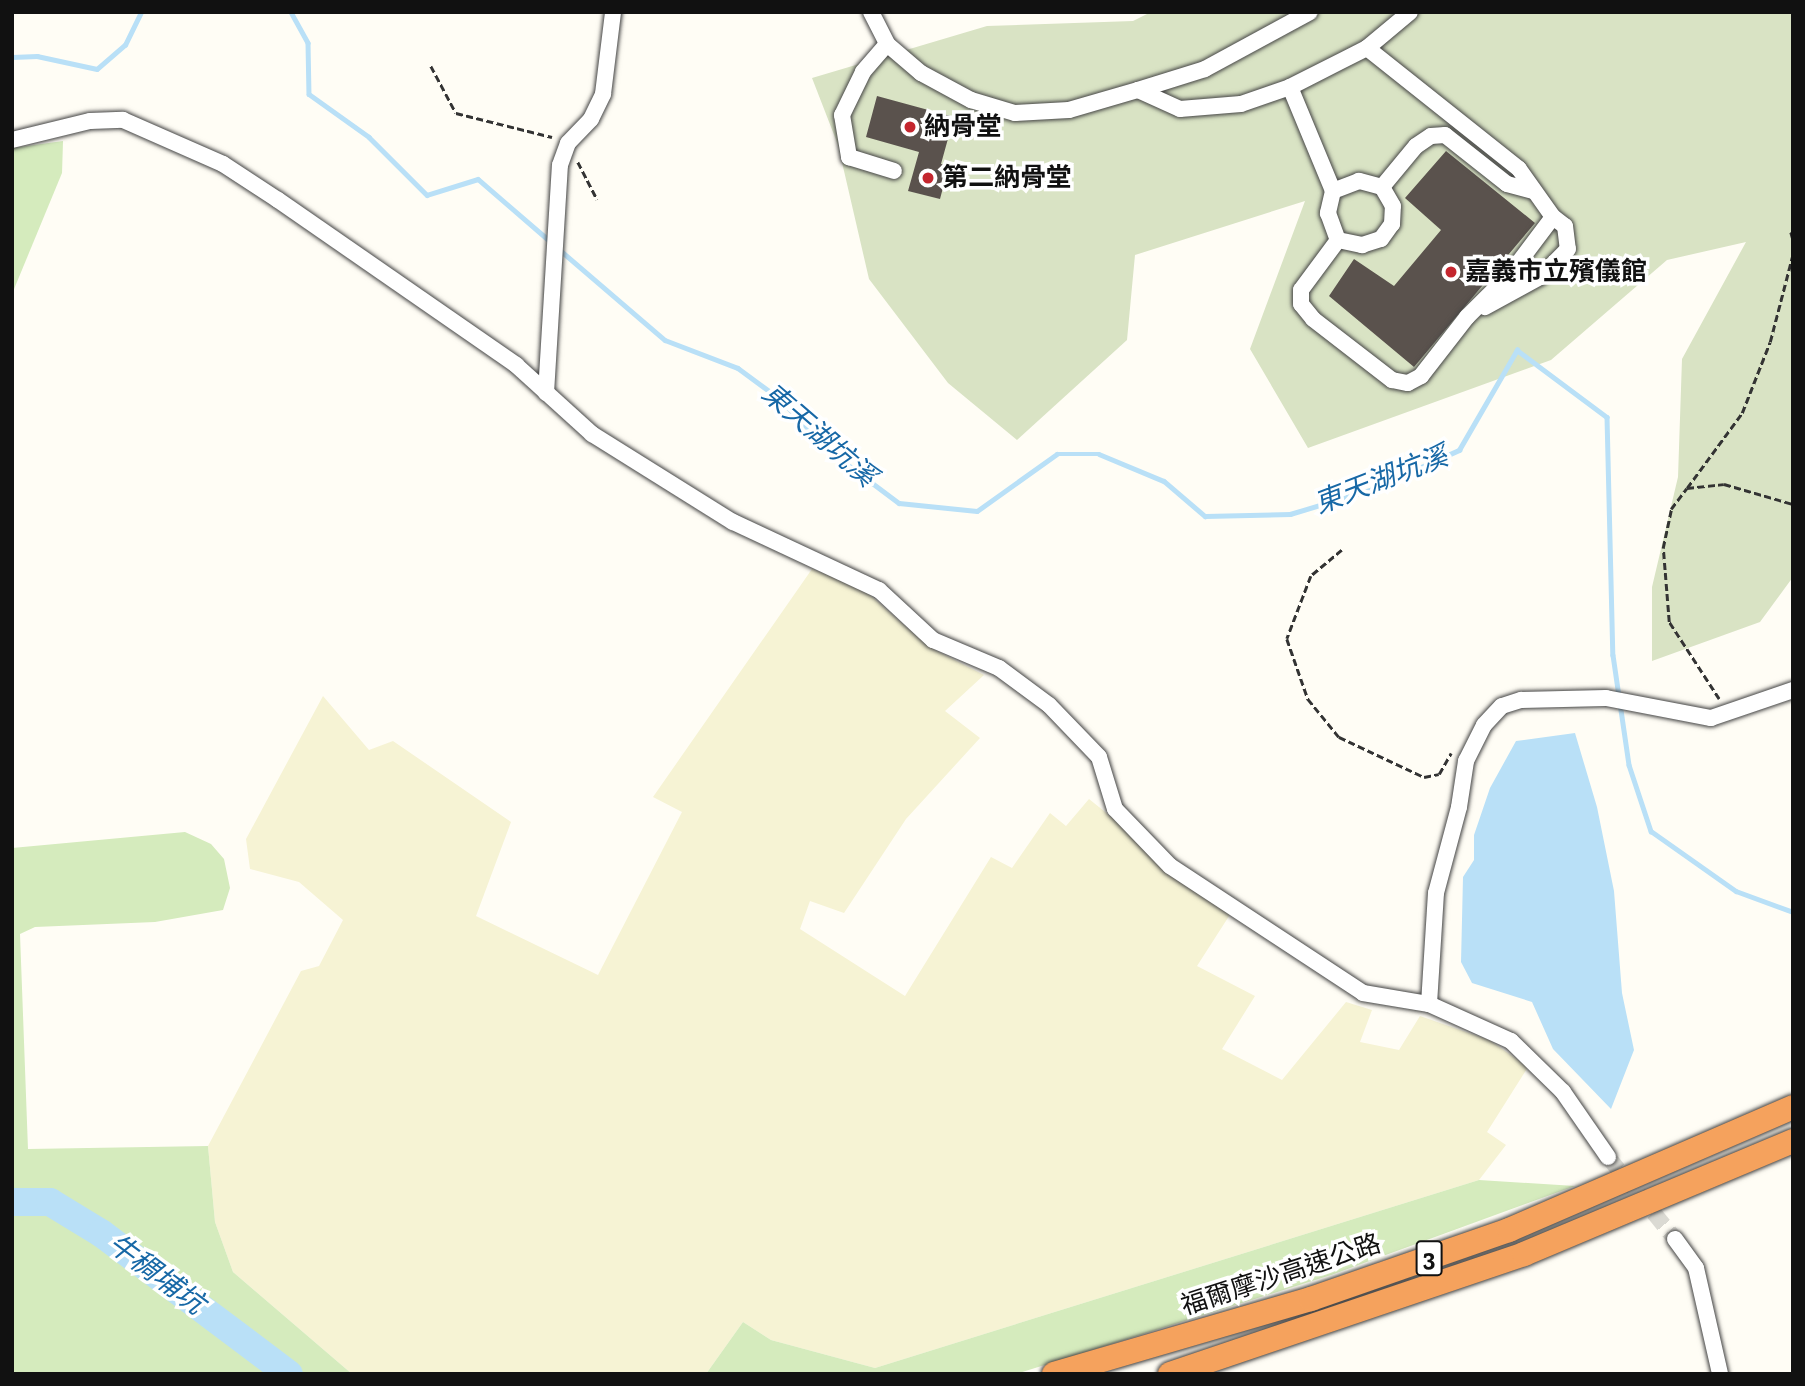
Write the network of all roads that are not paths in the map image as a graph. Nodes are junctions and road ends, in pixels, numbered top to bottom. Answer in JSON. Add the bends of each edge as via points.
{"nodes":[{"id":1,"x":613,"y":12,"type":"edge"},
{"id":2,"x":871,"y":12,"type":"edge"},
{"id":3,"x":1310,"y":12,"type":"edge"},
{"id":4,"x":1410,"y":12,"type":"edge"},
{"id":5,"x":887,"y":44,"type":"junction"},
{"id":6,"x":1367,"y":48,"type":"junction"},
{"id":7,"x":1290,"y":87,"type":"junction"},
{"id":8,"x":1138,"y":90,"type":"junction"},
{"id":9,"x":12,"y":141,"type":"edge"},
{"id":10,"x":894,"y":171,"type":"dead end"},
{"id":11,"x":1382,"y":187,"type":"junction"},
{"id":12,"x":1334,"y":191,"type":"junction"},
{"id":13,"x":1534,"y":191,"type":"junction"},
{"id":14,"x":1553,"y":217,"type":"junction"},
{"id":15,"x":1338,"y":240,"type":"junction"},
{"id":16,"x":1466,"y":317,"type":"junction"},
{"id":17,"x":546,"y":393,"type":"junction"},
{"id":18,"x":1793,"y":690,"type":"edge"},
{"id":19,"x":1429,"y":1004,"type":"junction"},
{"id":20,"x":1793,"y":1107,"type":"edge"},
{"id":21,"x":1793,"y":1141,"type":"edge"},
{"id":22,"x":1608,"y":1157,"type":"tunnel mouth"},
{"id":23,"x":1675,"y":1239,"type":"tunnel mouth"},
{"id":24,"x":1054,"y":1374,"type":"edge"},
{"id":25,"x":1170,"y":1374,"type":"edge"},
{"id":26,"x":1720,"y":1374,"type":"edge"}],
"edges":[{"from":1,"to":17,"type":"street","via":[[603,94],[592,119],[568,143],[560,165]]},
{"from":2,"to":5,"type":"street"},
{"from":3,"to":8,"type":"street","via":[[1205,68]]},
{"from":4,"to":6,"type":"street"},
{"from":5,"to":8,"type":"street","via":[[921,73],[971,100],[1015,113],[1069,110]]},
{"from":5,"to":10,"type":"street","via":[[863,72],[842,115],[849,157]]},
{"from":6,"to":7,"type":"street"},
{"from":6,"to":13,"type":"street","via":[[1518,169]]},
{"from":7,"to":8,"type":"street","via":[[1241,104],[1180,109]]},
{"from":7,"to":12,"type":"street"},
{"from":9,"to":17,"type":"street","via":[[90,121],[123,120],[160,133],[278,200],[516,365]]},
{"from":11,"to":12,"type":"street","via":[[1359,181]]},
{"from":11,"to":13,"type":"street","via":[[1416,146],[1431,136],[1445,135],[1507,184]]},
{"from":11,"to":15,"type":"street","via":[[1394,206],[1392,224],[1381,239],[1362,245]]},
{"from":12,"to":15,"type":"street","via":[[1328,213]]},
{"from":13,"to":14,"type":"street"},
{"from":14,"to":16,"type":"street","via":[[1510,274]]},
{"from":14,"to":16,"type":"street","via":[[1565,226],[1568,249],[1540,277]]},
{"from":15,"to":16,"type":"street","via":[[1301,290],[1301,304],[1392,380],[1408,383],[1421,376]]},
{"from":17,"to":19,"type":"street","via":[[592,435],[721,515],[879,590],[933,640],[999,668],[1039,698],[1099,757],[1115,809],[1170,866],[1363,993]]},
{"from":18,"to":19,"type":"street","via":[[1711,718],[1606,698],[1521,700],[1502,706],[1484,725],[1466,761],[1460,807],[1436,893]]},
{"from":19,"to":22,"type":"street","via":[[1511,1041],[1563,1092]]},
{"from":20,"to":24,"type":"highway","name":"福爾摩沙高速公路","number":"3","via":[[1509,1230],[1311,1299]]},
{"from":21,"to":25,"type":"highway","number":"3","via":[[1524,1254]]},
{"from":23,"to":26,"type":"street","via":[[1696,1268]]}]}
